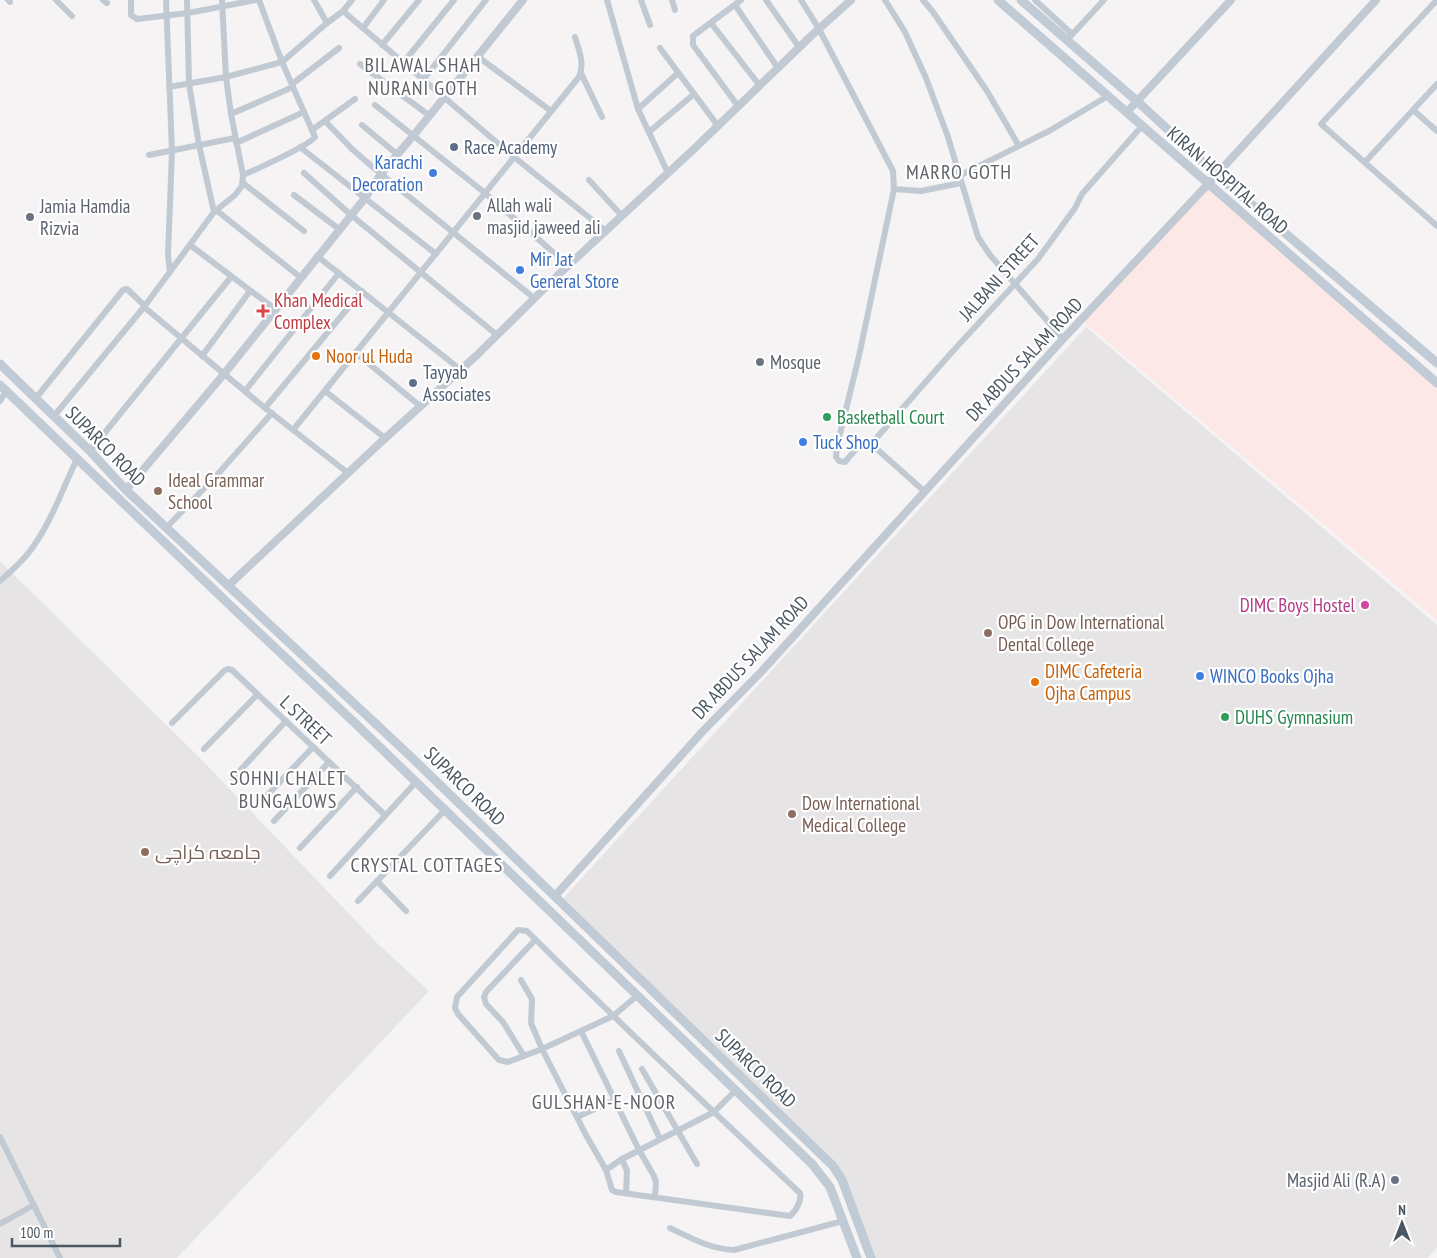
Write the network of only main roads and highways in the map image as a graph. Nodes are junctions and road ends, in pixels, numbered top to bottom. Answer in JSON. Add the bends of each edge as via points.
{"nodes":[{"id":1,"x":998,"y":0,"type":"edge"},
{"id":2,"x":1021,"y":0,"type":"edge"},
{"id":3,"x":1394,"y":327,"type":"junction"},
{"id":4,"x":1384,"y":338,"type":"junction"},
{"id":5,"x":1437,"y":363,"type":"edge"},
{"id":6,"x":0,"y":364,"type":"edge"},
{"id":7,"x":1437,"y":382,"type":"edge"},
{"id":8,"x":3,"y":388,"type":"edge"},
{"id":9,"x":34,"y":396,"type":"junction"},
{"id":10,"x":22,"y":405,"type":"junction"},
{"id":11,"x":138,"y":500,"type":"junction"},
{"id":12,"x":131,"y":509,"type":"junction"},
{"id":13,"x":366,"y":716,"type":"junction"},
{"id":14,"x":358,"y":726,"type":"junction"},
{"id":15,"x":628,"y":968,"type":"junction"},
{"id":16,"x":620,"y":977,"type":"junction"},
{"id":17,"x":857,"y":1258,"type":"edge"},
{"id":18,"x":871,"y":1258,"type":"edge"}],
"edges":[{"from":1,"to":4,"type":"main road","name":"KIRAN HOSPITAL ROAD"},
{"from":2,"to":3,"type":"main road","name":"KIRAN HOSPITAL ROAD","via":[[1070,37],[1216,174]]},
{"from":3,"to":4,"type":"main road"},
{"from":3,"to":5,"type":"main road","name":"KIRAN HOSPITAL ROAD"},
{"from":4,"to":7,"type":"main road","name":"KIRAN HOSPITAL ROAD"},
{"from":6,"to":9,"type":"main road","name":"SUPARCO ROAD"},
{"from":8,"to":10,"type":"main road","name":"SUPARCO ROAD"},
{"from":9,"to":10,"type":"main road"},
{"from":9,"to":11,"type":"main road","name":"SUPARCO ROAD"},
{"from":10,"to":12,"type":"main road","name":"SUPARCO ROAD"},
{"from":11,"to":12,"type":"main road"},
{"from":11,"to":13,"type":"main road","name":"SUPARCO ROAD"},
{"from":12,"to":14,"type":"main road","name":"SUPARCO ROAD"},
{"from":13,"to":14,"type":"main road"},
{"from":13,"to":15,"type":"main road","name":"SUPARCO ROAD"},
{"from":14,"to":16,"type":"main road","name":"SUPARCO ROAD"},
{"from":15,"to":16,"type":"main road"},
{"from":15,"to":18,"type":"main road","name":"SUPARCO ROAD","via":[[833,1166],[842,1180]]},
{"from":16,"to":17,"type":"main road","name":"SUPARCO ROAD","via":[[824,1176]]}]}
